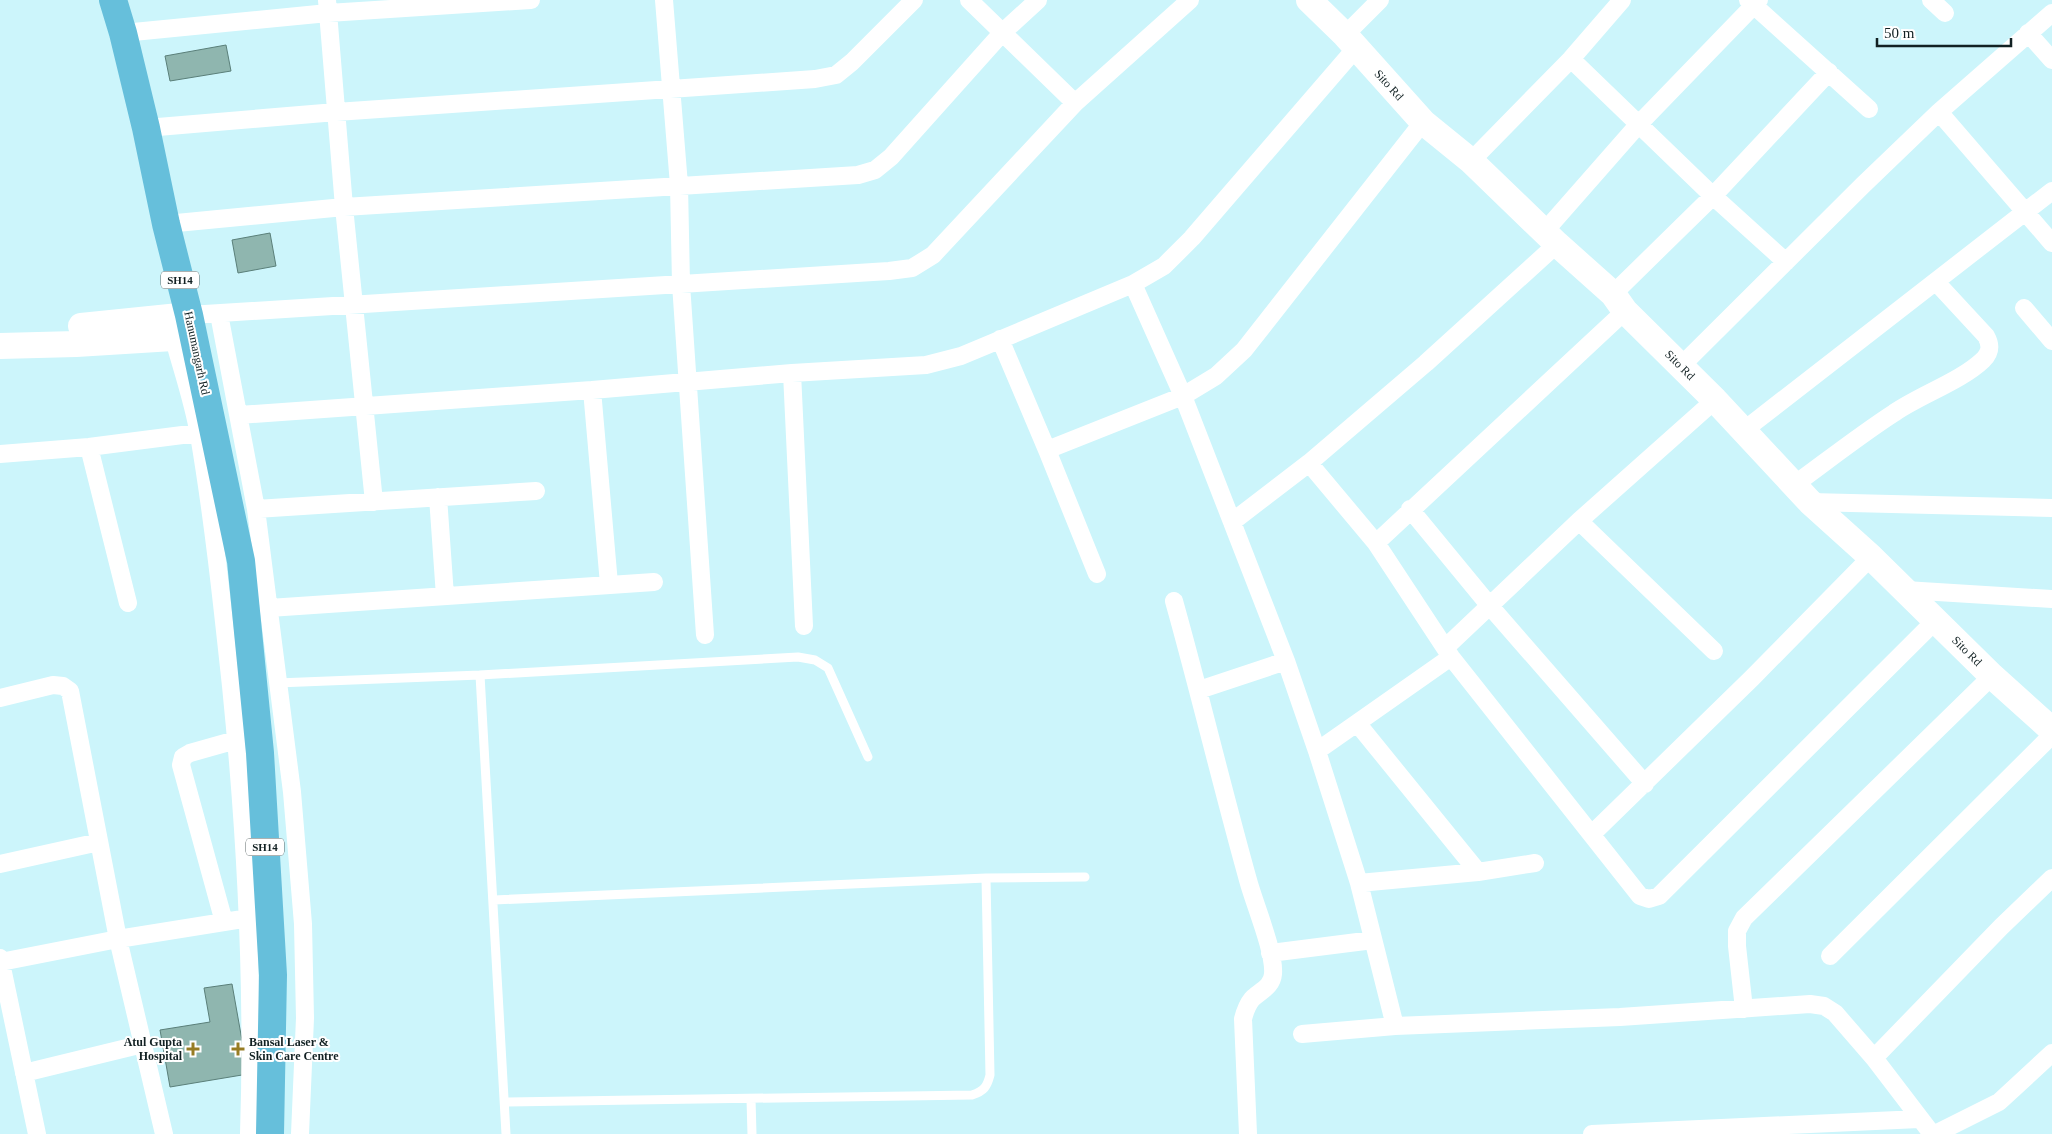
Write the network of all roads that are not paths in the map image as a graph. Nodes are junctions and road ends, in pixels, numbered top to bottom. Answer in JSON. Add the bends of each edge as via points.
{"nodes":[{"id":1,"x":113,"y":0,"type":"edge"},
{"id":2,"x":531,"y":0,"type":"edge"},
{"id":3,"x":664,"y":0,"type":"edge"},
{"id":4,"x":914,"y":0,"type":"edge"},
{"id":5,"x":969,"y":0,"type":"edge"},
{"id":6,"x":1038,"y":0,"type":"edge"},
{"id":7,"x":1190,"y":0,"type":"edge"},
{"id":8,"x":1309,"y":0,"type":"edge"},
{"id":9,"x":1380,"y":0,"type":"edge"},
{"id":10,"x":1622,"y":0,"type":"edge"},
{"id":11,"x":1931,"y":0,"type":"edge"},
{"id":12,"x":1754,"y":2,"type":"edge"},
{"id":13,"x":328,"y":6,"type":"edge"},
{"id":14,"x":1944,"y":13,"type":"dead end"},
{"id":15,"x":2052,"y":13,"type":"edge"},
{"id":16,"x":123,"y":33,"type":"junction"},
{"id":17,"x":2028,"y":33,"type":"junction"},
{"id":18,"x":1002,"y":34,"type":"junction"},
{"id":19,"x":1351,"y":42,"type":"junction"},
{"id":20,"x":1571,"y":59,"type":"junction"},
{"id":21,"x":2052,"y":60,"type":"edge"},
{"id":22,"x":1829,"y":72,"type":"junction"},
{"id":23,"x":671,"y":89,"type":"junction"},
{"id":24,"x":1075,"y":103,"type":"junction"},
{"id":25,"x":1869,"y":109,"type":"dead end"},
{"id":26,"x":336,"y":112,"type":"junction"},
{"id":27,"x":1939,"y":112,"type":"junction"},
{"id":28,"x":1423,"y":122,"type":"junction"},
{"id":29,"x":1638,"y":125,"type":"junction"},
{"id":30,"x":146,"y":128,"type":"junction"},
{"id":31,"x":1471,"y":161,"type":"junction"},
{"id":32,"x":679,"y":185,"type":"junction"},
{"id":33,"x":2052,"y":191,"type":"edge"},
{"id":34,"x":1713,"y":196,"type":"junction"},
{"id":35,"x":344,"y":207,"type":"junction"},
{"id":36,"x":2026,"y":213,"type":"junction"},
{"id":37,"x":166,"y":224,"type":"junction"},
{"id":38,"x":1550,"y":238,"type":"junction"},
{"id":39,"x":2052,"y":243,"type":"edge"},
{"id":40,"x":1786,"y":262,"type":"junction"},
{"id":41,"x":1936,"y":282,"type":"junction"},
{"id":42,"x":681,"y":284,"type":"junction"},
{"id":43,"x":1133,"y":284,"type":"junction"},
{"id":44,"x":1619,"y":303,"type":"junction"},
{"id":45,"x":354,"y":304,"type":"junction"},
{"id":46,"x":2024,"y":308,"type":"dead end"},
{"id":47,"x":219,"y":314,"type":"junction"},
{"id":48,"x":181,"y":326,"type":"junction"},
{"id":49,"x":0,"y":329,"type":"edge"},
{"id":50,"x":1000,"y":339,"type":"junction"},
{"id":51,"x":2052,"y":341,"type":"edge"},
{"id":52,"x":0,"y":346,"type":"edge"},
{"id":53,"x":1681,"y":366,"type":"junction"},
{"id":54,"x":792,"y":373,"type":"junction"},
{"id":55,"x":688,"y":381,"type":"junction"},
{"id":56,"x":592,"y":390,"type":"junction"},
{"id":57,"x":1183,"y":396,"type":"junction"},
{"id":58,"x":1715,"y":400,"type":"junction"},
{"id":59,"x":365,"y":405,"type":"junction"},
{"id":60,"x":239,"y":415,"type":"junction"},
{"id":61,"x":1743,"y":431,"type":"junction"},
{"id":62,"x":198,"y":433,"type":"junction"},
{"id":63,"x":89,"y":447,"type":"junction"},
{"id":64,"x":1047,"y":450,"type":"junction"},
{"id":65,"x":0,"y":454,"type":"edge"},
{"id":66,"x":1309,"y":463,"type":"junction"},
{"id":67,"x":536,"y":490,"type":"dead end"},
{"id":68,"x":1802,"y":493,"type":"junction"},
{"id":69,"x":438,"y":496,"type":"junction"},
{"id":70,"x":374,"y":502,"type":"junction"},
{"id":71,"x":2052,"y":508,"type":"edge"},
{"id":72,"x":256,"y":509,"type":"junction"},
{"id":73,"x":1410,"y":510,"type":"junction"},
{"id":74,"x":1579,"y":521,"type":"junction"},
{"id":75,"x":1232,"y":522,"type":"junction"},
{"id":76,"x":1376,"y":543,"type":"junction"},
{"id":77,"x":1871,"y":557,"type":"junction"},
{"id":78,"x":1097,"y":574,"type":"dead end"},
{"id":79,"x":654,"y":582,"type":"dead end"},
{"id":80,"x":609,"y":584,"type":"junction"},
{"id":81,"x":1905,"y":590,"type":"junction"},
{"id":82,"x":445,"y":596,"type":"junction"},
{"id":83,"x":2052,"y":599,"type":"edge"},
{"id":84,"x":1174,"y":602,"type":"dead end"},
{"id":85,"x":128,"y":603,"type":"dead end"},
{"id":86,"x":1489,"y":605,"type":"junction"},
{"id":87,"x":269,"y":608,"type":"junction"},
{"id":88,"x":1936,"y":620,"type":"junction"},
{"id":89,"x":804,"y":626,"type":"dead end"},
{"id":90,"x":705,"y":635,"type":"dead end"},
{"id":91,"x":1714,"y":651,"type":"dead end"},
{"id":92,"x":1448,"y":653,"type":"junction"},
{"id":93,"x":1286,"y":661,"type":"junction"},
{"id":94,"x":480,"y":675,"type":"junction"},
{"id":95,"x":1992,"y":676,"type":"junction"},
{"id":96,"x":277,"y":683,"type":"junction"},
{"id":97,"x":1199,"y":690,"type":"junction"},
{"id":98,"x":0,"y":698,"type":"edge"},
{"id":99,"x":1357,"y":723,"type":"junction"},
{"id":100,"x":2052,"y":730,"type":"edge"},
{"id":101,"x":2052,"y":736,"type":"edge"},
{"id":102,"x":236,"y":740,"type":"junction"},
{"id":103,"x":1317,"y":751,"type":"junction"},
{"id":104,"x":868,"y":758,"type":"dead end"},
{"id":105,"x":1645,"y":784,"type":"junction"},
{"id":106,"x":1592,"y":834,"type":"junction"},
{"id":107,"x":99,"y":842,"type":"junction"},
{"id":108,"x":1536,"y":863,"type":"dead end"},
{"id":109,"x":0,"y":864,"type":"edge"},
{"id":110,"x":1478,"y":872,"type":"junction"},
{"id":111,"x":1085,"y":877,"type":"dead end"},
{"id":112,"x":986,"y":878,"type":"junction"},
{"id":113,"x":2052,"y":878,"type":"edge"},
{"id":114,"x":1359,"y":883,"type":"junction"},
{"id":115,"x":494,"y":900,"type":"junction"},
{"id":116,"x":249,"y":918,"type":"junction"},
{"id":117,"x":224,"y":922,"type":"junction"},
{"id":118,"x":118,"y":939,"type":"junction"},
{"id":119,"x":1373,"y":940,"type":"junction"},
{"id":120,"x":1270,"y":953,"type":"junction"},
{"id":121,"x":1830,"y":956,"type":"dead end"},
{"id":122,"x":0,"y":960,"type":"edge"},
{"id":123,"x":1744,"y":1009,"type":"junction"},
{"id":124,"x":1395,"y":1026,"type":"junction"},
{"id":125,"x":1302,"y":1034,"type":"dead end"},
{"id":126,"x":143,"y":1044,"type":"junction"},
{"id":127,"x":2052,"y":1053,"type":"edge"},
{"id":128,"x":1874,"y":1058,"type":"junction"},
{"id":129,"x":24,"y":1073,"type":"junction"},
{"id":130,"x":751,"y":1099,"type":"junction"},
{"id":131,"x":506,"y":1102,"type":"junction"},
{"id":132,"x":1919,"y":1119,"type":"junction"},
{"id":133,"x":1624,"y":1133,"type":"edge"},
{"id":134,"x":37,"y":1134,"type":"edge"},
{"id":135,"x":164,"y":1134,"type":"edge"},
{"id":136,"x":249,"y":1134,"type":"edge"},
{"id":137,"x":270,"y":1134,"type":"edge"},
{"id":138,"x":300,"y":1134,"type":"edge"},
{"id":139,"x":506,"y":1134,"type":"edge"},
{"id":140,"x":752,"y":1134,"type":"edge"},
{"id":141,"x":1248,"y":1134,"type":"edge"},
{"id":142,"x":1592,"y":1134,"type":"edge"},
{"id":143,"x":1934,"y":1134,"type":"edge"}],
"edges":[{"from":1,"to":16,"type":"main road","name":"Hanumangarh Rd","number":"SH14"},
{"from":2,"to":13,"type":"street"},
{"from":3,"to":23,"type":"street"},
{"from":4,"to":23,"type":"street","via":[[836,75]]},
{"from":5,"to":18,"type":"street"},
{"from":6,"to":18,"type":"street"},
{"from":7,"to":24,"type":"street"},
{"from":8,"to":19,"type":"main road","name":"Sito Rd"},
{"from":9,"to":19,"type":"street"},
{"from":10,"to":20,"type":"street"},
{"from":11,"to":14,"type":"street"},
{"from":12,"to":22,"type":"street"},
{"from":12,"to":29,"type":"street"},
{"from":13,"to":16,"type":"street"},
{"from":13,"to":26,"type":"street"},
{"from":15,"to":17,"type":"street"},
{"from":16,"to":30,"type":"main road","name":"Hanumangarh Rd","number":"SH14"},
{"from":17,"to":21,"type":"street"},
{"from":17,"to":27,"type":"street"},
{"from":18,"to":24,"type":"street"},
{"from":18,"to":32,"type":"street","via":[[892,157],[875,170],[858,175]]},
{"from":19,"to":28,"type":"main road","name":"Sito Rd"},
{"from":19,"to":43,"type":"street","via":[[1192,238],[1164,266]]},
{"from":20,"to":29,"type":"street"},
{"from":20,"to":31,"type":"street"},
{"from":22,"to":25,"type":"street"},
{"from":22,"to":34,"type":"street"},
{"from":23,"to":26,"type":"street"},
{"from":23,"to":32,"type":"street"},
{"from":24,"to":42,"type":"street","via":[[933,255],[912,268]]},
{"from":26,"to":30,"type":"street"},
{"from":26,"to":35,"type":"street"},
{"from":27,"to":36,"type":"street"},
{"from":27,"to":40,"type":"street"},
{"from":28,"to":31,"type":"main road","name":"Sito Rd"},
{"from":28,"to":57,"type":"street","via":[[1244,350],[1216,376]]},
{"from":29,"to":34,"type":"street"},
{"from":29,"to":38,"type":"street"},
{"from":30,"to":37,"type":"main road","name":"Hanumangarh Rd","number":"SH14"},
{"from":31,"to":38,"type":"main road","name":"Sito Rd"},
{"from":32,"to":35,"type":"street"},
{"from":32,"to":42,"type":"street"},
{"from":33,"to":36,"type":"street"},
{"from":34,"to":40,"type":"street"},
{"from":34,"to":44,"type":"street"},
{"from":35,"to":37,"type":"street"},
{"from":35,"to":45,"type":"street"},
{"from":36,"to":39,"type":"street"},
{"from":36,"to":41,"type":"street"},
{"from":37,"to":48,"type":"main road","name":"Hanumangarh Rd","number":"SH14"},
{"from":38,"to":44,"type":"main road","name":"Sito Rd"},
{"from":38,"to":66,"type":"street","via":[[1426,363]]},
{"from":40,"to":53,"type":"street"},
{"from":41,"to":61,"type":"street"},
{"from":41,"to":68,"type":"street","via":[[1986,336],[1990,344],[1989,353],[1952,380],[1894,412]]},
{"from":42,"to":45,"type":"street"},
{"from":42,"to":55,"type":"street"},
{"from":43,"to":50,"type":"street"},
{"from":43,"to":57,"type":"street"},
{"from":44,"to":53,"type":"main road","name":"Sito Rd"},
{"from":44,"to":73,"type":"street"},
{"from":45,"to":47,"type":"street"},
{"from":45,"to":59,"type":"street"},
{"from":46,"to":51,"type":"street"},
{"from":47,"to":48,"type":"street"},
{"from":47,"to":60,"type":"street"},
{"from":48,"to":49,"type":"main road"},
{"from":48,"to":52,"type":"main road","via":[[76,344]]},
{"from":48,"to":62,"type":"street"},
{"from":48,"to":137,"type":"main road","name":"Hanumangarh Rd","number":"SH14","via":[[242,561],[260,753],[273,975]]},
{"from":50,"to":54,"type":"street","via":[[960,356],[926,365]]},
{"from":50,"to":64,"type":"street"},
{"from":53,"to":58,"type":"main road","name":"Sito Rd"},
{"from":54,"to":55,"type":"street"},
{"from":54,"to":89,"type":"street"},
{"from":55,"to":56,"type":"street"},
{"from":55,"to":90,"type":"street"},
{"from":56,"to":59,"type":"street"},
{"from":56,"to":80,"type":"street"},
{"from":57,"to":64,"type":"street"},
{"from":57,"to":75,"type":"street"},
{"from":58,"to":61,"type":"main road","name":"Sito Rd"},
{"from":58,"to":74,"type":"street"},
{"from":59,"to":60,"type":"street"},
{"from":59,"to":70,"type":"street"},
{"from":60,"to":72,"type":"street"},
{"from":61,"to":68,"type":"main road","name":"Sito Rd"},
{"from":62,"to":63,"type":"street"},
{"from":62,"to":102,"type":"street","via":[[224,615]]},
{"from":63,"to":65,"type":"street"},
{"from":63,"to":85,"type":"street"},
{"from":64,"to":78,"type":"street"},
{"from":66,"to":75,"type":"street"},
{"from":66,"to":76,"type":"street"},
{"from":67,"to":69,"type":"street"},
{"from":68,"to":71,"type":"street"},
{"from":68,"to":77,"type":"main road","name":"Sito Rd"},
{"from":69,"to":70,"type":"street"},
{"from":69,"to":82,"type":"street"},
{"from":70,"to":72,"type":"street"},
{"from":72,"to":87,"type":"street"},
{"from":73,"to":76,"type":"street"},
{"from":73,"to":86,"type":"street"},
{"from":74,"to":86,"type":"street"},
{"from":74,"to":91,"type":"street"},
{"from":75,"to":93,"type":"street"},
{"from":76,"to":92,"type":"street"},
{"from":77,"to":81,"type":"main road","name":"Sito Rd"},
{"from":77,"to":105,"type":"street"},
{"from":79,"to":80,"type":"street"},
{"from":80,"to":82,"type":"street"},
{"from":81,"to":83,"type":"street"},
{"from":81,"to":88,"type":"main road","name":"Sito Rd"},
{"from":82,"to":87,"type":"street"},
{"from":84,"to":97,"type":"street"},
{"from":86,"to":92,"type":"street"},
{"from":86,"to":105,"type":"street"},
{"from":87,"to":96,"type":"street"},
{"from":88,"to":95,"type":"main road","name":"Sito Rd"},
{"from":88,"to":106,"type":"street","via":[[1659,896],[1649,899],[1640,896]]},
{"from":92,"to":99,"type":"street"},
{"from":92,"to":106,"type":"street"},
{"from":93,"to":97,"type":"street"},
{"from":93,"to":103,"type":"street"},
{"from":94,"to":96,"type":"lane"},
{"from":94,"to":104,"type":"lane","via":[[798,657],[815,660],[828,668]]},
{"from":94,"to":115,"type":"lane"},
{"from":95,"to":100,"type":"main road","name":"Sito Rd"},
{"from":95,"to":123,"type":"street","via":[[1744,918],[1738,931],[1737,946]]},
{"from":96,"to":138,"type":"street","via":[[292,792],[303,924],[305,1018]]},
{"from":97,"to":120,"type":"street","via":[[1231,819]]},
{"from":98,"to":107,"type":"street","via":[[53,685],[70,691]]},
{"from":99,"to":103,"type":"street"},
{"from":99,"to":110,"type":"street"},
{"from":101,"to":121,"type":"street"},
{"from":102,"to":116,"type":"street"},
{"from":102,"to":117,"type":"street","via":[[190,753],[183,757],[182,765]]},
{"from":103,"to":114,"type":"street"},
{"from":105,"to":106,"type":"street"},
{"from":107,"to":109,"type":"street"},
{"from":107,"to":118,"type":"street"},
{"from":108,"to":110,"type":"street"},
{"from":110,"to":114,"type":"street"},
{"from":111,"to":112,"type":"lane"},
{"from":112,"to":115,"type":"lane"},
{"from":112,"to":130,"type":"lane","via":[[990,1075],[982,1092],[972,1095]]},
{"from":113,"to":128,"type":"street","via":[[2000,927]]},
{"from":114,"to":119,"type":"street"},
{"from":115,"to":131,"type":"lane"},
{"from":116,"to":117,"type":"street"},
{"from":116,"to":136,"type":"street"},
{"from":117,"to":118,"type":"street"},
{"from":118,"to":122,"type":"street"},
{"from":118,"to":126,"type":"street"},
{"from":119,"to":120,"type":"street"},
{"from":119,"to":124,"type":"street"},
{"from":120,"to":141,"type":"street","via":[[1271,983],[1253,998],[1243,1019]]},
{"from":122,"to":129,"type":"street"},
{"from":123,"to":124,"type":"street"},
{"from":123,"to":128,"type":"street","via":[[1810,1004],[1824,1006],[1835,1013]]},
{"from":124,"to":125,"type":"street"},
{"from":126,"to":129,"type":"street"},
{"from":126,"to":135,"type":"street"},
{"from":127,"to":143,"type":"street","via":[[1999,1102]]},
{"from":128,"to":132,"type":"street"},
{"from":129,"to":134,"type":"street"},
{"from":130,"to":131,"type":"lane"},
{"from":130,"to":140,"type":"lane"},
{"from":131,"to":139,"type":"lane"},
{"from":132,"to":133,"type":"street"},
{"from":132,"to":143,"type":"street"},
{"from":133,"to":142,"type":"street"}]}
